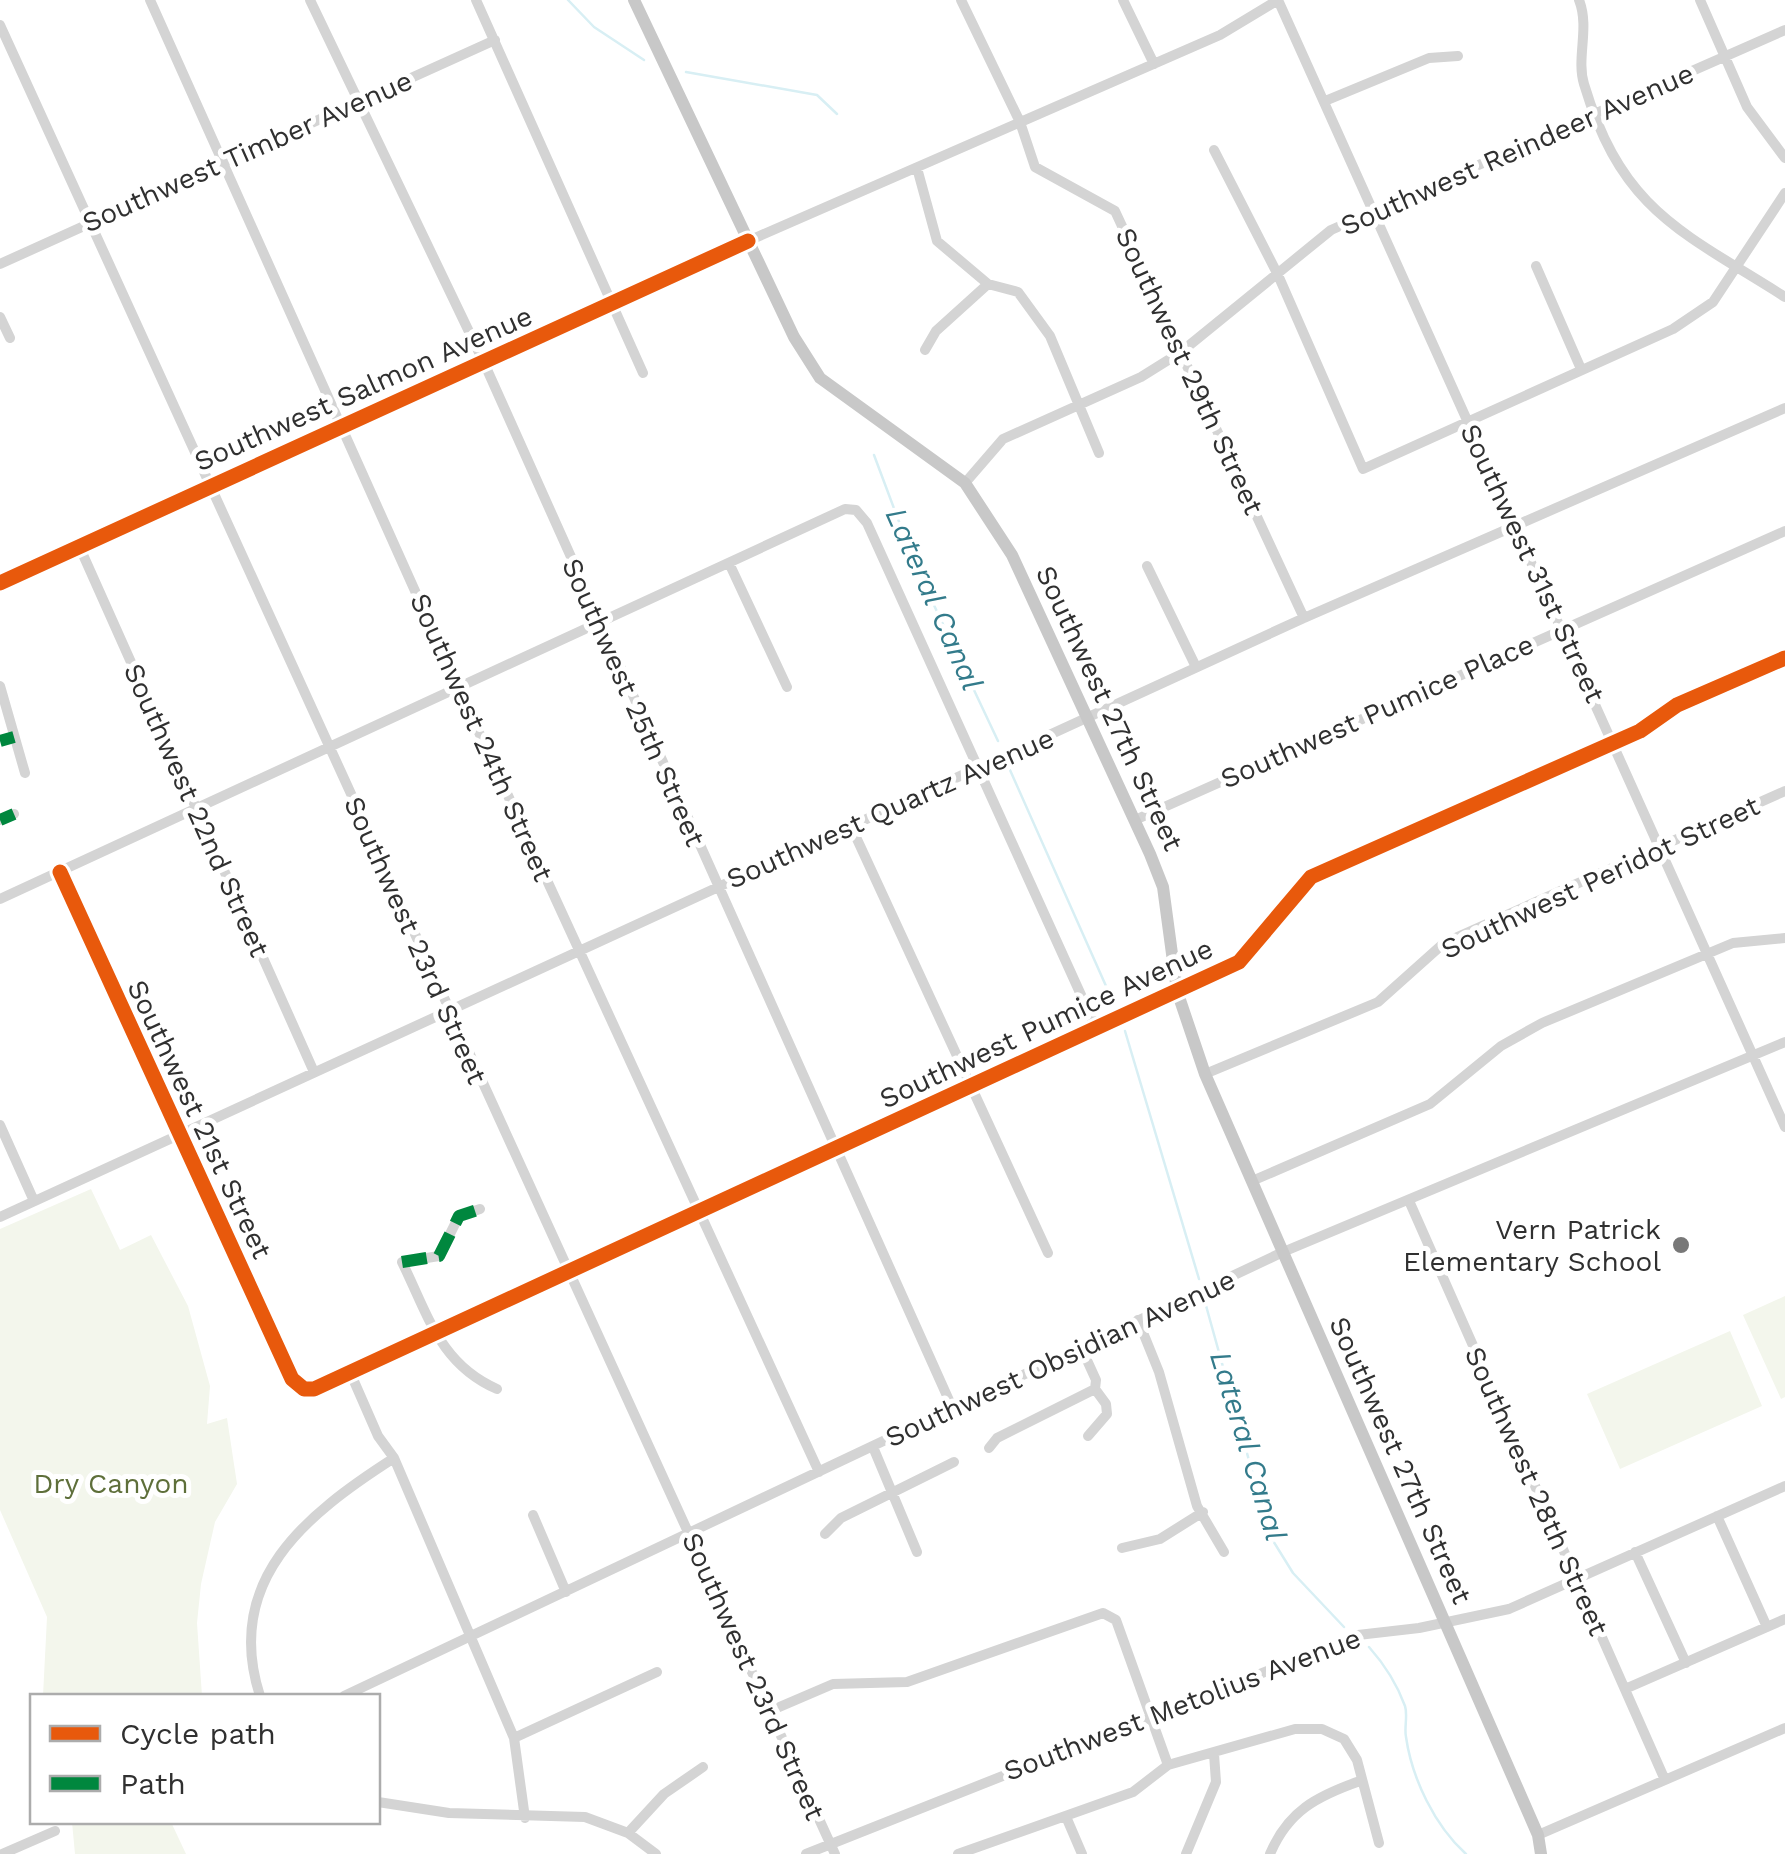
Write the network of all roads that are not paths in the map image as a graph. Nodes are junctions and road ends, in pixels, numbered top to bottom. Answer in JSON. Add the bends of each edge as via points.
{"nodes":[{"id":1,"x":150,"y":0,"type":"edge"},
{"id":2,"x":310,"y":0,"type":"edge"},
{"id":3,"x":476,"y":0,"type":"edge"},
{"id":4,"x":634,"y":0,"type":"edge"},
{"id":5,"x":961,"y":0,"type":"edge"},
{"id":6,"x":1123,"y":0,"type":"edge"},
{"id":7,"x":1278,"y":0,"type":"edge"},
{"id":8,"x":1579,"y":0,"type":"edge"},
{"id":9,"x":1700,"y":0,"type":"edge"},
{"id":10,"x":0,"y":25,"type":"edge"},
{"id":11,"x":1785,"y":30,"type":"edge"},
{"id":12,"x":495,"y":40,"type":"junction"},
{"id":13,"x":1458,"y":56,"type":"dead end"},
{"id":14,"x":1726,"y":57,"type":"junction"},
{"id":15,"x":1154,"y":64,"type":"junction"},
{"id":16,"x":359,"y":101,"type":"junction"},
{"id":17,"x":1325,"y":101,"type":"junction"},
{"id":18,"x":1595,"y":113,"type":"junction"},
{"id":19,"x":1020,"y":122,"type":"junction"},
{"id":20,"x":1214,"y":150,"type":"dead end"},
{"id":21,"x":1785,"y":158,"type":"edge"},
{"id":22,"x":222,"y":163,"type":"junction"},
{"id":23,"x":918,"y":168,"type":"junction"},
{"id":24,"x":1785,"y":193,"type":"edge"},
{"id":25,"x":1375,"y":212,"type":"junction"},
{"id":26,"x":92,"y":221,"type":"junction"},
{"id":27,"x":748,"y":241,"type":"junction"},
{"id":28,"x":0,"y":264,"type":"edge"},
{"id":29,"x":1536,"y":266,"type":"dead end"},
{"id":30,"x":1738,"y":267,"type":"junction"},
{"id":31,"x":1278,"y":276,"type":"junction"},
{"id":32,"x":988,"y":284,"type":"junction"},
{"id":33,"x":1785,"y":296,"type":"edge"},
{"id":34,"x":612,"y":302,"type":"junction"},
{"id":35,"x":0,"y":318,"type":"edge"},
{"id":36,"x":10,"y":338,"type":"dead end"},
{"id":37,"x":925,"y":350,"type":"dead end"},
{"id":38,"x":1181,"y":352,"type":"junction"},
{"id":39,"x":484,"y":365,"type":"junction"},
{"id":40,"x":1581,"y":368,"type":"junction"},
{"id":41,"x":644,"y":372,"type":"dead end"},
{"id":42,"x":1080,"y":405,"type":"junction"},
{"id":43,"x":1785,"y":408,"type":"edge"},
{"id":44,"x":1467,"y":420,"type":"junction"},
{"id":45,"x":342,"y":424,"type":"junction"},
{"id":46,"x":1099,"y":453,"type":"dead end"},
{"id":47,"x":965,"y":483,"type":"junction"},
{"id":48,"x":209,"y":484,"type":"junction"},
{"id":49,"x":1513,"y":529,"type":"junction"},
{"id":50,"x":1785,"y":530,"type":"edge"},
{"id":51,"x":80,"y":548,"type":"junction"},
{"id":52,"x":730,"y":563,"type":"junction"},
{"id":53,"x":1147,"y":566,"type":"dead end"},
{"id":54,"x":0,"y":584,"type":"edge"},
{"id":55,"x":1304,"y":618,"type":"junction"},
{"id":56,"x":598,"y":622,"type":"junction"},
{"id":57,"x":1561,"y":628,"type":"junction"},
{"id":58,"x":1785,"y":658,"type":"edge"},
{"id":59,"x":1196,"y":668,"type":"junction"},
{"id":60,"x":0,"y":686,"type":"edge"},
{"id":61,"x":787,"y":687,"type":"dead end"},
{"id":62,"x":459,"y":689,"type":"junction"},
{"id":63,"x":1088,"y":719,"type":"junction"},
{"id":64,"x":14,"y":737,"type":"junction"},
{"id":65,"x":0,"y":741,"type":"edge"},
{"id":66,"x":1616,"y":742,"type":"junction"},
{"id":67,"x":329,"y":747,"type":"junction"},
{"id":68,"x":976,"y":767,"type":"junction"},
{"id":69,"x":25,"y":772,"type":"dead end"},
{"id":70,"x":1785,"y":791,"type":"edge"},
{"id":71,"x":196,"y":808,"type":"junction"},
{"id":72,"x":14,"y":814,"type":"dead end"},
{"id":73,"x":0,"y":820,"type":"edge"},
{"id":74,"x":1135,"y":820,"type":"junction"},
{"id":75,"x":850,"y":824,"type":"junction"},
{"id":76,"x":1659,"y":848,"type":"junction"},
{"id":77,"x":60,"y":872,"type":"junction"},
{"id":78,"x":716,"y":886,"type":"junction"},
{"id":79,"x":0,"y":899,"type":"edge"},
{"id":80,"x":1785,"y":938,"type":"edge"},
{"id":81,"x":579,"y":950,"type":"junction"},
{"id":82,"x":1706,"y":953,"type":"junction"},
{"id":83,"x":1176,"y":991,"type":"junction"},
{"id":84,"x":448,"y":1010,"type":"junction"},
{"id":85,"x":1096,"y":1028,"type":"junction"},
{"id":86,"x":1785,"y":1042,"type":"edge"},
{"id":87,"x":1753,"y":1056,"type":"junction"},
{"id":88,"x":314,"y":1072,"type":"junction"},
{"id":89,"x":1206,"y":1074,"type":"junction"},
{"id":90,"x":968,"y":1087,"type":"junction"},
{"id":91,"x":0,"y":1125,"type":"edge"},
{"id":92,"x":1785,"y":1126,"type":"edge"},
{"id":93,"x":178,"y":1136,"type":"junction"},
{"id":94,"x":834,"y":1149,"type":"junction"},
{"id":95,"x":1252,"y":1181,"type":"junction"},
{"id":96,"x":34,"y":1201,"type":"junction"},
{"id":97,"x":1410,"y":1202,"type":"junction"},
{"id":98,"x":480,"y":1209,"type":"dead end"},
{"id":99,"x":699,"y":1210,"type":"junction"},
{"id":100,"x":0,"y":1217,"type":"edge"},
{"id":101,"x":1283,"y":1252,"type":"junction"},
{"id":102,"x":1048,"y":1253,"type":"dead end"},
{"id":103,"x":566,"y":1272,"type":"junction"},
{"id":104,"x":1138,"y":1320,"type":"junction"},
{"id":105,"x":436,"y":1332,"type":"junction"},
{"id":106,"x":1081,"y":1347,"type":"junction"},
{"id":107,"x":350,"y":1372,"type":"junction"},
{"id":108,"x":297,"y":1385,"type":"joint"},
{"id":109,"x":497,"y":1389,"type":"dead end"},
{"id":110,"x":1095,"y":1389,"type":"junction"},
{"id":111,"x":952,"y":1407,"type":"junction"},
{"id":112,"x":1088,"y":1436,"type":"dead end"},
{"id":113,"x":873,"y":1447,"type":"junction"},
{"id":114,"x":988,"y":1448,"type":"dead end"},
{"id":115,"x":394,"y":1458,"type":"junction"},
{"id":116,"x":954,"y":1462,"type":"dead end"},
{"id":117,"x":820,"y":1472,"type":"junction"},
{"id":118,"x":1785,"y":1486,"type":"edge"},
{"id":119,"x":895,"y":1490,"type":"junction"},
{"id":120,"x":1202,"y":1512,"type":"junction"},
{"id":121,"x":533,"y":1514,"type":"dead end"},
{"id":122,"x":1716,"y":1516,"type":"junction"},
{"id":123,"x":690,"y":1533,"type":"junction"},
{"id":124,"x":826,"y":1534,"type":"dead end"},
{"id":125,"x":1122,"y":1548,"type":"dead end"},
{"id":126,"x":917,"y":1552,"type":"dead end"},
{"id":127,"x":1224,"y":1552,"type":"dead end"},
{"id":128,"x":1635,"y":1552,"type":"junction"},
{"id":129,"x":1575,"y":1578,"type":"junction"},
{"id":130,"x":566,"y":1592,"type":"junction"},
{"id":131,"x":1785,"y":1618,"type":"edge"},
{"id":132,"x":1445,"y":1621,"type":"junction"},
{"id":133,"x":1767,"y":1626,"type":"junction"},
{"id":134,"x":471,"y":1640,"type":"junction"},
{"id":135,"x":1686,"y":1662,"type":"junction"},
{"id":136,"x":657,"y":1672,"type":"dead end"},
{"id":137,"x":1625,"y":1690,"type":"junction"},
{"id":138,"x":259,"y":1694,"type":"edge"},
{"id":139,"x":349,"y":1694,"type":"edge"},
{"id":140,"x":770,"y":1711,"type":"junction"},
{"id":141,"x":1150,"y":1716,"type":"junction"},
{"id":142,"x":1785,"y":1728,"type":"edge"},
{"id":143,"x":514,"y":1738,"type":"junction"},
{"id":144,"x":1214,"y":1754,"type":"junction"},
{"id":145,"x":1168,"y":1766,"type":"junction"},
{"id":146,"x":703,"y":1767,"type":"dead end"},
{"id":147,"x":1666,"y":1780,"type":"junction"},
{"id":148,"x":1360,"y":1781,"type":"junction"},
{"id":149,"x":380,"y":1802,"type":"edge"},
{"id":150,"x":525,"y":1818,"type":"junction"},
{"id":151,"x":1066,"y":1819,"type":"junction"},
{"id":152,"x":55,"y":1831,"type":"dead end"},
{"id":153,"x":628,"y":1833,"type":"junction"},
{"id":154,"x":1538,"y":1834,"type":"junction"},
{"id":155,"x":1379,"y":1843,"type":"dead end"},
{"id":156,"x":832,"y":1849,"type":"edge"},
{"id":157,"x":984,"y":1849,"type":"edge"},
{"id":158,"x":2,"y":1854,"type":"edge"},
{"id":159,"x":656,"y":1854,"type":"edge"},
{"id":160,"x":806,"y":1854,"type":"edge"},
{"id":161,"x":958,"y":1854,"type":"edge"},
{"id":162,"x":1082,"y":1854,"type":"edge"},
{"id":163,"x":1186,"y":1854,"type":"edge"},
{"id":164,"x":1270,"y":1854,"type":"edge"},
{"id":165,"x":1541,"y":1854,"type":"edge"}],
"edges":[{"from":1,"to":22,"type":"street","name":"Southwest 24th Street"},
{"from":2,"to":16,"type":"street","name":"Southwest 25th Street"},
{"from":3,"to":12,"type":"street"},
{"from":4,"to":27,"type":"main road","name":"Southwest 27th Street"},
{"from":5,"to":19,"type":"street","name":"Southwest 29th Street"},
{"from":6,"to":15,"type":"street"},
{"from":7,"to":15,"type":"street","name":"Southwest Salmon Avenue"},
{"from":7,"to":17,"type":"street","name":"Southwest 31st Street"},
{"from":8,"to":18,"type":"street","via":[[1582,80]]},
{"from":9,"to":14,"type":"street"},
{"from":10,"to":26,"type":"street","name":"Southwest 23rd Street"},
{"from":11,"to":14,"type":"street","name":"Southwest Reindeer Avenue"},
{"from":12,"to":16,"type":"street","name":"Southwest Timber Avenue"},
{"from":12,"to":34,"type":"street"},
{"from":13,"to":17,"type":"street","via":[[1429,58]]},
{"from":14,"to":18,"type":"street","name":"Southwest Reindeer Avenue"},
{"from":14,"to":21,"type":"street","via":[[1747,108]]},
{"from":15,"to":19,"type":"street","name":"Southwest Salmon Avenue"},
{"from":16,"to":22,"type":"street","name":"Southwest Timber Avenue"},
{"from":16,"to":39,"type":"street","name":"Southwest 25th Street"},
{"from":17,"to":25,"type":"street","name":"Southwest 31st Street"},
{"from":18,"to":25,"type":"street","name":"Southwest Reindeer Avenue"},
{"from":18,"to":30,"type":"street","via":[[1634,193]]},
{"from":19,"to":23,"type":"street","name":"Southwest Salmon Avenue"},
{"from":19,"to":38,"type":"street","name":"Southwest 29th Street","via":[[1035,167],[1115,210]]},
{"from":20,"to":31,"type":"street"},
{"from":22,"to":26,"type":"street","name":"Southwest Timber Avenue"},
{"from":22,"to":45,"type":"street","name":"Southwest 24th Street"},
{"from":23,"to":27,"type":"street","name":"Southwest Salmon Avenue"},
{"from":23,"to":32,"type":"street","via":[[936,241]]},
{"from":24,"to":30,"type":"street"},
{"from":25,"to":31,"type":"street","name":"Southwest Reindeer Avenue","via":[[1331,230]]},
{"from":25,"to":44,"type":"street","name":"Southwest 31st Street"},
{"from":26,"to":28,"type":"street","name":"Southwest Timber Avenue"},
{"from":26,"to":48,"type":"street","name":"Southwest 23rd Street"},
{"from":27,"to":34,"type":"main road","name":"Southwest Salmon Avenue"},
{"from":27,"to":47,"type":"main road","name":"Southwest 27th Street","via":[[820,378]]},
{"from":29,"to":40,"type":"street"},
{"from":30,"to":33,"type":"street"},
{"from":30,"to":40,"type":"street","via":[[1712,302],[1672,329]]},
{"from":31,"to":38,"type":"street","name":"Southwest Reindeer Avenue"},
{"from":31,"to":44,"type":"street","via":[[1362,469]]},
{"from":32,"to":37,"type":"street","via":[[936,331]]},
{"from":32,"to":42,"type":"street","via":[[1018,292],[1050,336]]},
{"from":34,"to":39,"type":"main road","name":"Southwest Salmon Avenue"},
{"from":34,"to":41,"type":"street"},
{"from":35,"to":36,"type":"street"},
{"from":38,"to":42,"type":"street","name":"Southwest Reindeer Avenue"},
{"from":38,"to":55,"type":"street","name":"Southwest 29th Street"},
{"from":39,"to":45,"type":"main road","name":"Southwest Salmon Avenue"},
{"from":39,"to":56,"type":"street","name":"Southwest 25th Street"},
{"from":40,"to":44,"type":"street"},
{"from":42,"to":46,"type":"street"},
{"from":42,"to":47,"type":"street","name":"Southwest Reindeer Avenue","via":[[1003,440]]},
{"from":43,"to":49,"type":"street","name":"Southwest Quartz Avenue"},
{"from":44,"to":49,"type":"street","name":"Southwest 31st Street"},
{"from":45,"to":48,"type":"main road","name":"Southwest Salmon Avenue"},
{"from":45,"to":62,"type":"street","name":"Southwest 24th Street"},
{"from":47,"to":63,"type":"main road","name":"Southwest 27th Street","via":[[1012,555]]},
{"from":48,"to":51,"type":"main road","name":"Southwest Salmon Avenue"},
{"from":48,"to":67,"type":"street","name":"Southwest 23rd Street"},
{"from":49,"to":55,"type":"street","name":"Southwest Quartz Avenue"},
{"from":49,"to":57,"type":"street","name":"Southwest 31st Street"},
{"from":50,"to":57,"type":"street","name":"Southwest Pumice Place"},
{"from":51,"to":54,"type":"main road","name":"Southwest Salmon Avenue"},
{"from":51,"to":71,"type":"street","name":"Southwest 22nd Street"},
{"from":52,"to":56,"type":"street"},
{"from":52,"to":61,"type":"street"},
{"from":52,"to":68,"type":"street","via":[[845,509],[856,510]]},
{"from":53,"to":59,"type":"street"},
{"from":55,"to":59,"type":"street","name":"Southwest Quartz Avenue"},
{"from":56,"to":62,"type":"street"},
{"from":56,"to":78,"type":"street","name":"Southwest 25th Street"},
{"from":57,"to":66,"type":"street","name":"Southwest 31st Street"},
{"from":57,"to":74,"type":"street","name":"Southwest Pumice Place"},
{"from":58,"to":66,"type":"street","name":"Southwest Pumice Avenue","via":[[1677,705]]},
{"from":59,"to":63,"type":"street","name":"Southwest Quartz Avenue"},
{"from":60,"to":64,"type":"street"},
{"from":62,"to":67,"type":"street"},
{"from":62,"to":81,"type":"street","name":"Southwest 24th Street"},
{"from":63,"to":68,"type":"street","name":"Southwest Quartz Avenue"},
{"from":63,"to":74,"type":"main road","name":"Southwest 27th Street"},
{"from":64,"to":65,"type":"street"},
{"from":64,"to":69,"type":"street"},
{"from":66,"to":76,"type":"street","name":"Southwest 31st Street"},
{"from":66,"to":83,"type":"street","name":"Southwest Pumice Avenue","via":[[1311,877],[1239,962]]},
{"from":67,"to":71,"type":"street"},
{"from":67,"to":84,"type":"street","name":"Southwest 23rd Street"},
{"from":68,"to":75,"type":"street","name":"Southwest Quartz Avenue"},
{"from":68,"to":85,"type":"street"},
{"from":70,"to":76,"type":"street","name":"Southwest Peridot Street"},
{"from":71,"to":77,"type":"street"},
{"from":71,"to":88,"type":"street","name":"Southwest 22nd Street"},
{"from":72,"to":73,"type":"street"},
{"from":74,"to":83,"type":"main road","name":"Southwest 27th Street","via":[[1162,886]]},
{"from":75,"to":78,"type":"street","name":"Southwest Quartz Avenue"},
{"from":75,"to":90,"type":"street"},
{"from":76,"to":82,"type":"street","name":"Southwest 31st Street"},
{"from":76,"to":89,"type":"street","name":"Southwest Peridot Street","via":[[1444,943],[1378,1002]]},
{"from":77,"to":79,"type":"street"},
{"from":77,"to":93,"type":"street","name":"Southwest 21st Street"},
{"from":78,"to":81,"type":"street","name":"Southwest Quartz Avenue"},
{"from":78,"to":94,"type":"street","name":"Southwest 25th Street"},
{"from":80,"to":82,"type":"street"},
{"from":81,"to":84,"type":"street","name":"Southwest Quartz Avenue"},
{"from":81,"to":99,"type":"street","name":"Southwest 24th Street"},
{"from":82,"to":87,"type":"street","name":"Southwest 31st Street"},
{"from":82,"to":95,"type":"street","via":[[1542,1023],[1501,1046],[1430,1104]]},
{"from":83,"to":85,"type":"street","name":"Southwest Pumice Avenue"},
{"from":83,"to":89,"type":"main road","name":"Southwest 27th Street"},
{"from":84,"to":88,"type":"street","name":"Southwest Quartz Avenue"},
{"from":84,"to":103,"type":"street","name":"Southwest 23rd Street"},
{"from":85,"to":90,"type":"street","name":"Southwest Pumice Avenue"},
{"from":86,"to":87,"type":"street","name":"Southwest Obsidian Avenue"},
{"from":87,"to":92,"type":"street","name":"Southwest 31st Street"},
{"from":87,"to":97,"type":"street","name":"Southwest Obsidian Avenue"},
{"from":88,"to":93,"type":"street","name":"Southwest Quartz Avenue"},
{"from":89,"to":95,"type":"main road","name":"Southwest 27th Street"},
{"from":90,"to":94,"type":"street","name":"Southwest Pumice Avenue"},
{"from":90,"to":102,"type":"street"},
{"from":91,"to":96,"type":"street"},
{"from":93,"to":96,"type":"street","name":"Southwest Quartz Avenue"},
{"from":93,"to":108,"type":"street","name":"Southwest 21st Street"},
{"from":94,"to":99,"type":"street","name":"Southwest Pumice Avenue"},
{"from":94,"to":111,"type":"street","name":"Southwest 25th Street"},
{"from":95,"to":101,"type":"main road","name":"Southwest 27th Street"},
{"from":96,"to":100,"type":"street","name":"Southwest Quartz Avenue"},
{"from":97,"to":101,"type":"street","name":"Southwest Obsidian Avenue"},
{"from":97,"to":129,"type":"street","name":"Southwest 28th Street"},
{"from":98,"to":105,"type":"street","via":[[460,1216],[439,1256],[402,1262]]},
{"from":99,"to":103,"type":"street","name":"Southwest Pumice Avenue"},
{"from":99,"to":117,"type":"street","name":"Southwest 24th Street"},
{"from":101,"to":104,"type":"street","name":"Southwest Obsidian Avenue"},
{"from":101,"to":132,"type":"main road","name":"Southwest 27th Street"},
{"from":103,"to":105,"type":"street","name":"Southwest Pumice Avenue"},
{"from":103,"to":123,"type":"street","name":"Southwest 23rd Street"},
{"from":104,"to":106,"type":"street","name":"Southwest Obsidian Avenue"},
{"from":104,"to":120,"type":"street"},
{"from":105,"to":107,"type":"street","name":"Southwest Pumice Avenue"},
{"from":105,"to":109,"type":"street","via":[[469,1376]]},
{"from":106,"to":110,"type":"street"},
{"from":106,"to":111,"type":"street","name":"Southwest Obsidian Avenue"},
{"from":107,"to":108,"type":"street","name":"Southwest Pumice Avenue","via":[[314,1388]]},
{"from":107,"to":115,"type":"street"},
{"from":110,"to":112,"type":"street","via":[[1107,1414]]},
{"from":110,"to":114,"type":"street"},
{"from":111,"to":113,"type":"street","name":"Southwest Obsidian Avenue"},
{"from":113,"to":117,"type":"street","name":"Southwest Obsidian Avenue"},
{"from":113,"to":119,"type":"street"},
{"from":115,"to":134,"type":"street"},
{"from":115,"to":138,"type":"street","via":[[339,1493],[270,1570],[251,1608]]},
{"from":116,"to":119,"type":"street"},
{"from":117,"to":123,"type":"street","name":"Southwest Obsidian Avenue"},
{"from":118,"to":122,"type":"street","name":"Southwest Metolius Avenue"},
{"from":119,"to":124,"type":"street","via":[[841,1518]]},
{"from":119,"to":126,"type":"street"},
{"from":120,"to":125,"type":"street","via":[[1160,1539]]},
{"from":120,"to":127,"type":"street"},
{"from":121,"to":130,"type":"street"},
{"from":122,"to":128,"type":"street","name":"Southwest Metolius Avenue"},
{"from":122,"to":133,"type":"street"},
{"from":123,"to":130,"type":"street","name":"Southwest Obsidian Avenue"},
{"from":123,"to":140,"type":"street","name":"Southwest 23rd Street"},
{"from":128,"to":129,"type":"street","name":"Southwest Metolius Avenue"},
{"from":128,"to":135,"type":"street"},
{"from":129,"to":132,"type":"street","name":"Southwest Metolius Avenue","via":[[1509,1609]]},
{"from":129,"to":137,"type":"street","name":"Southwest 28th Street"},
{"from":130,"to":134,"type":"street","name":"Southwest Obsidian Avenue"},
{"from":131,"to":133,"type":"street"},
{"from":132,"to":141,"type":"street","name":"Southwest Metolius Avenue","via":[[1358,1634]]},
{"from":132,"to":154,"type":"main road","name":"Southwest 27th Street"},
{"from":133,"to":135,"type":"street"},
{"from":134,"to":139,"type":"street","name":"Southwest Obsidian Avenue"},
{"from":134,"to":143,"type":"street"},
{"from":135,"to":137,"type":"street"},
{"from":136,"to":143,"type":"street"},
{"from":137,"to":147,"type":"street","name":"Southwest 28th Street"},
{"from":140,"to":141,"type":"street","via":[[832,1684],[907,1682],[1103,1612],[1116,1620]]},
{"from":140,"to":156,"type":"street","name":"Southwest 23rd Street"},
{"from":141,"to":145,"type":"street"},
{"from":141,"to":156,"type":"street","name":"Southwest Metolius Avenue"},
{"from":142,"to":147,"type":"street"},
{"from":143,"to":150,"type":"street"},
{"from":144,"to":145,"type":"street"},
{"from":144,"to":148,"type":"street","via":[[1295,1728],[1322,1729],[1344,1739]]},
{"from":144,"to":163,"type":"street","via":[[1216,1782]]},
{"from":145,"to":151,"type":"street","via":[[1133,1792]]},
{"from":146,"to":153,"type":"street","via":[[664,1794]]},
{"from":147,"to":154,"type":"street"},
{"from":148,"to":155,"type":"street"},
{"from":148,"to":164,"type":"street","via":[[1296,1812]]},
{"from":149,"to":150,"type":"street"},
{"from":150,"to":153,"type":"street","via":[[585,1817]]},
{"from":151,"to":157,"type":"street"},
{"from":151,"to":162,"type":"street"},
{"from":152,"to":158,"type":"street"},
{"from":153,"to":159,"type":"street"},
{"from":154,"to":165,"type":"main road","name":"Southwest 27th Street"},
{"from":156,"to":160,"type":"street","name":"Southwest Metolius Avenue"},
{"from":157,"to":161,"type":"street"}]}
